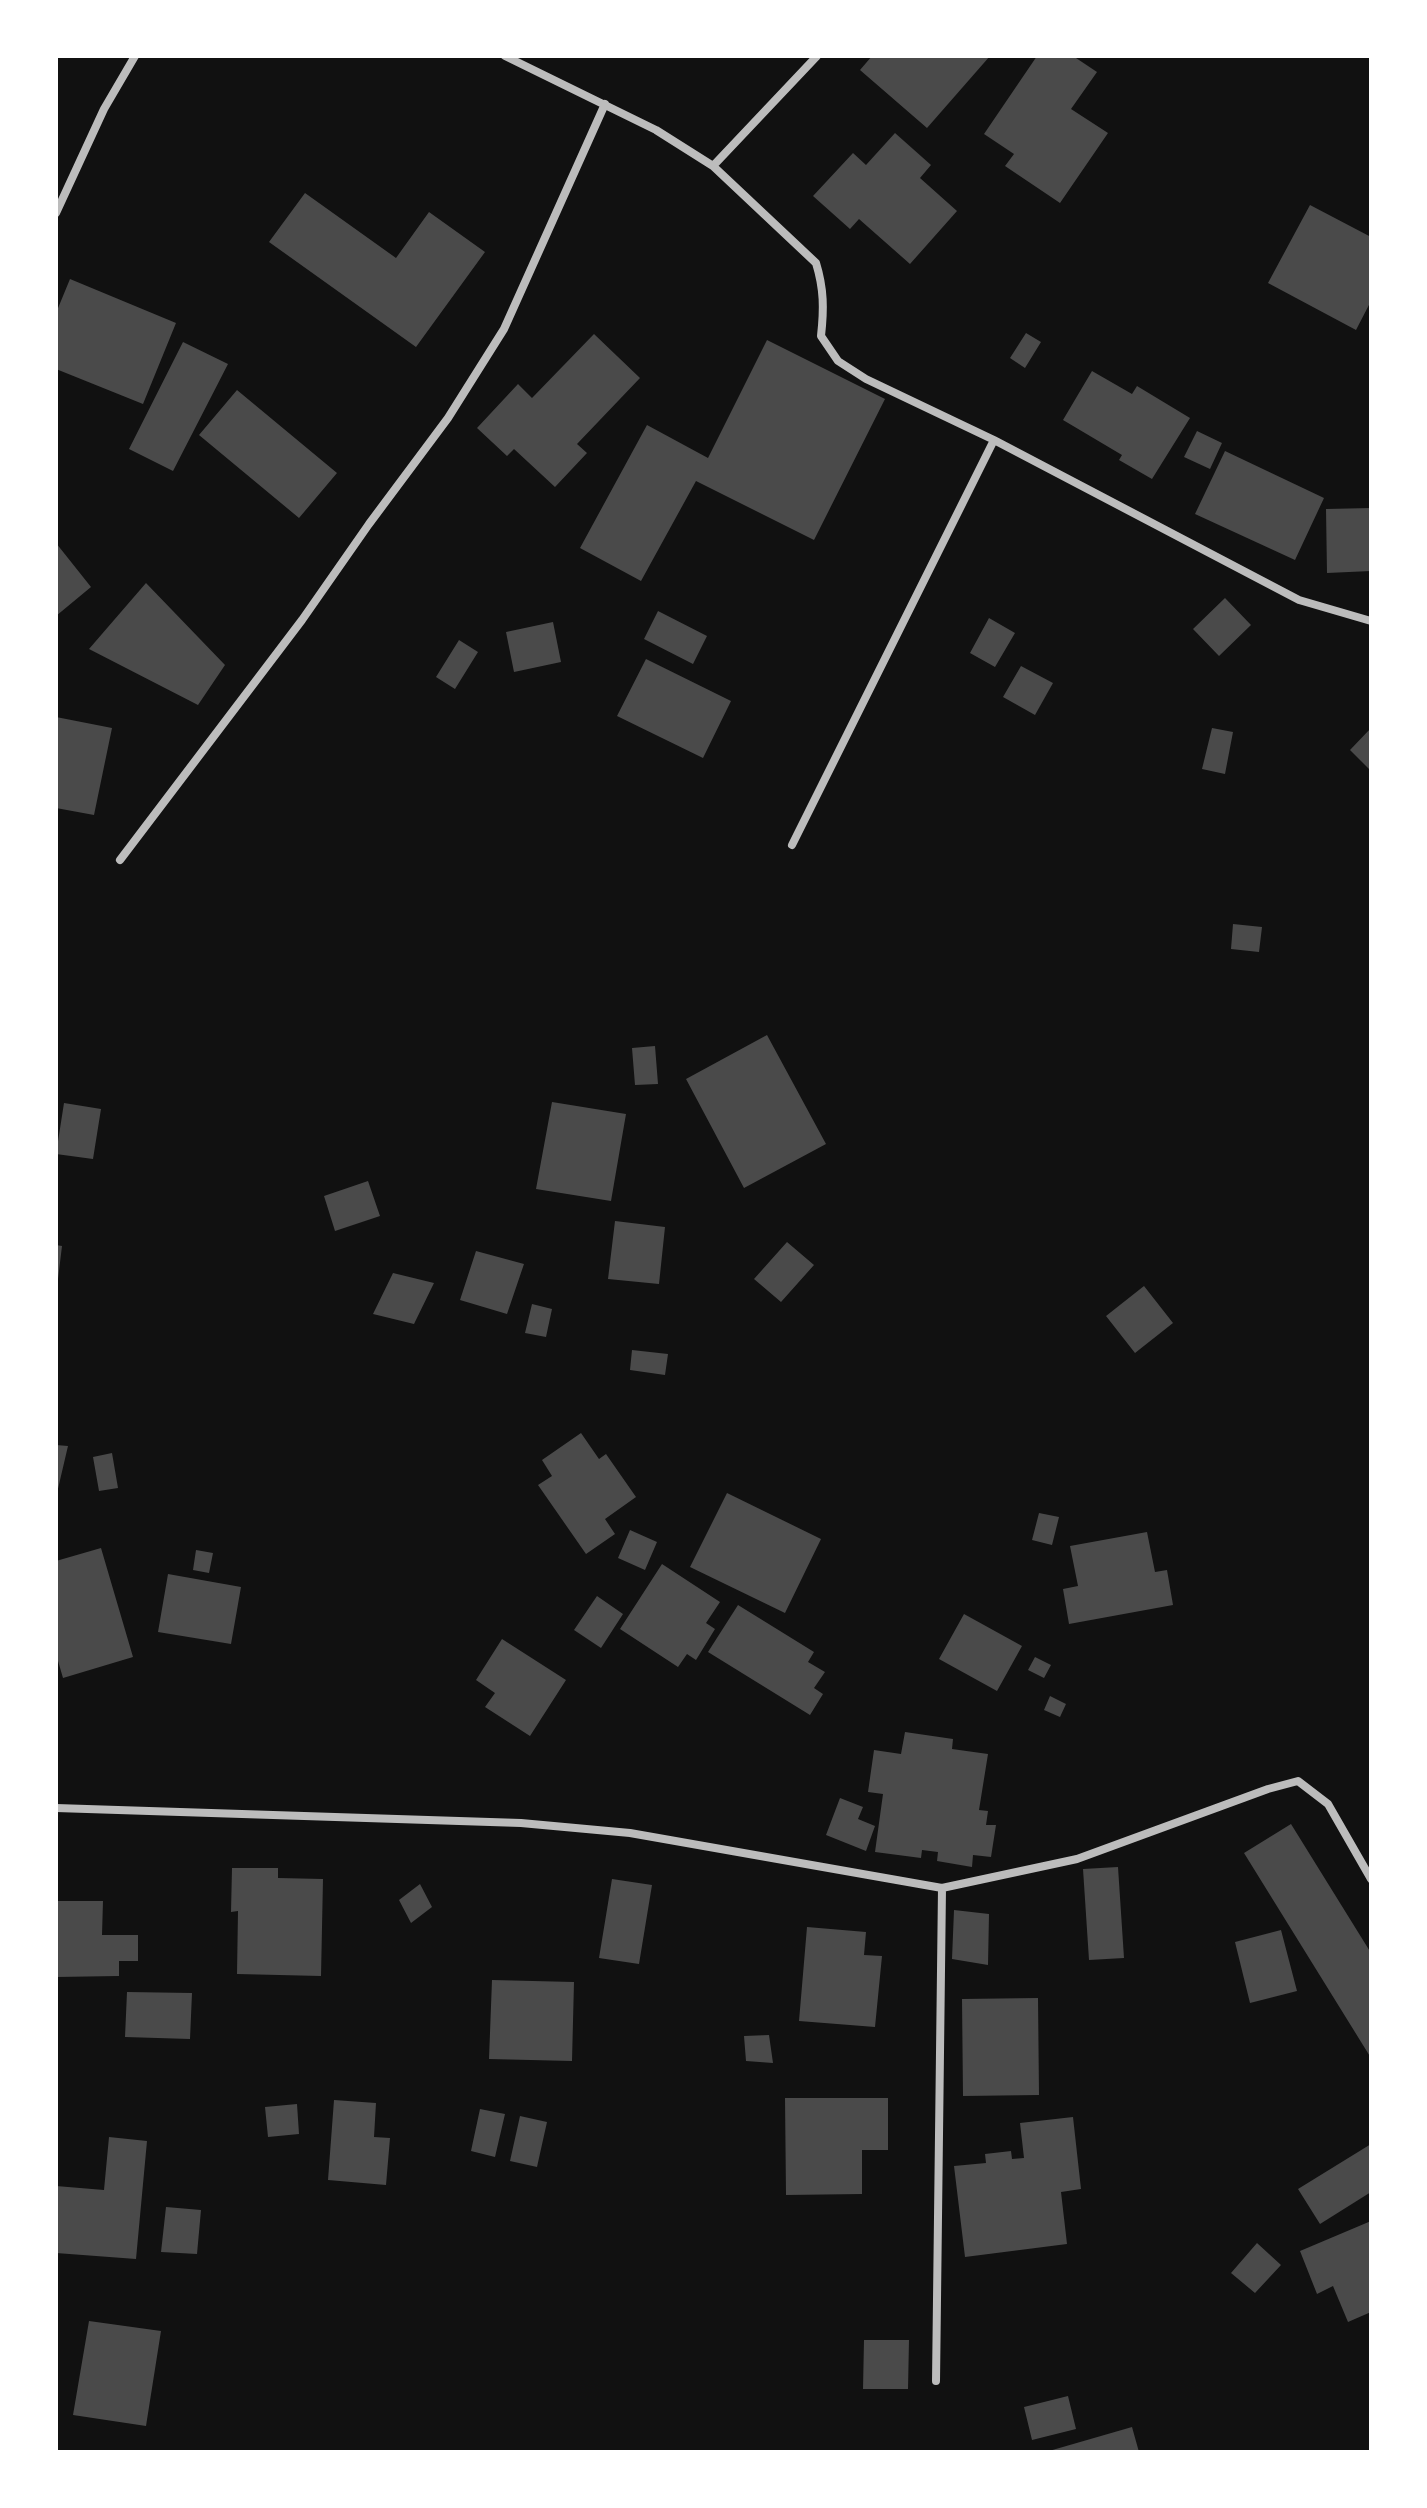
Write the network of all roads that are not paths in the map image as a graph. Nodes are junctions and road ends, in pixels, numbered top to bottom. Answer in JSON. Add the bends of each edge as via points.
{"nodes":[{"id":1,"x":135,"y":56,"type":"edge"},
{"id":2,"x":505,"y":56,"type":"edge"},
{"id":3,"x":817,"y":56,"type":"edge"},
{"id":4,"x":605,"y":104,"type":"junction"},
{"id":5,"x":713,"y":166,"type":"junction"},
{"id":6,"x":56,"y":213,"type":"edge"},
{"id":7,"x":994,"y":440,"type":"junction"},
{"id":8,"x":1371,"y":621,"type":"edge"},
{"id":9,"x":792,"y":845,"type":"dead end"},
{"id":10,"x":120,"y":860,"type":"dead end"},
{"id":11,"x":56,"y":1808,"type":"edge"},
{"id":12,"x":1371,"y":1879,"type":"edge"},
{"id":13,"x":942,"y":1888,"type":"junction"},
{"id":14,"x":936,"y":2381,"type":"dead end"}],
"edges":[{"from":1,"to":6,"type":"street"},
{"from":2,"to":4,"type":"street"},
{"from":3,"to":5,"type":"street"},
{"from":4,"to":5,"type":"street"},
{"from":4,"to":10,"type":"street","via":[[504,329],[448,418]]},
{"from":5,"to":7,"type":"street","via":[[816,263],[825,305],[821,336],[838,361]]},
{"from":7,"to":8,"type":"street","via":[[1299,600]]},
{"from":7,"to":9,"type":"street"},
{"from":11,"to":13,"type":"street","via":[[537,1824],[630,1833]]},
{"from":12,"to":13,"type":"street","via":[[1328,1804],[1298,1781],[1077,1859]]},
{"from":13,"to":14,"type":"street"}]}
